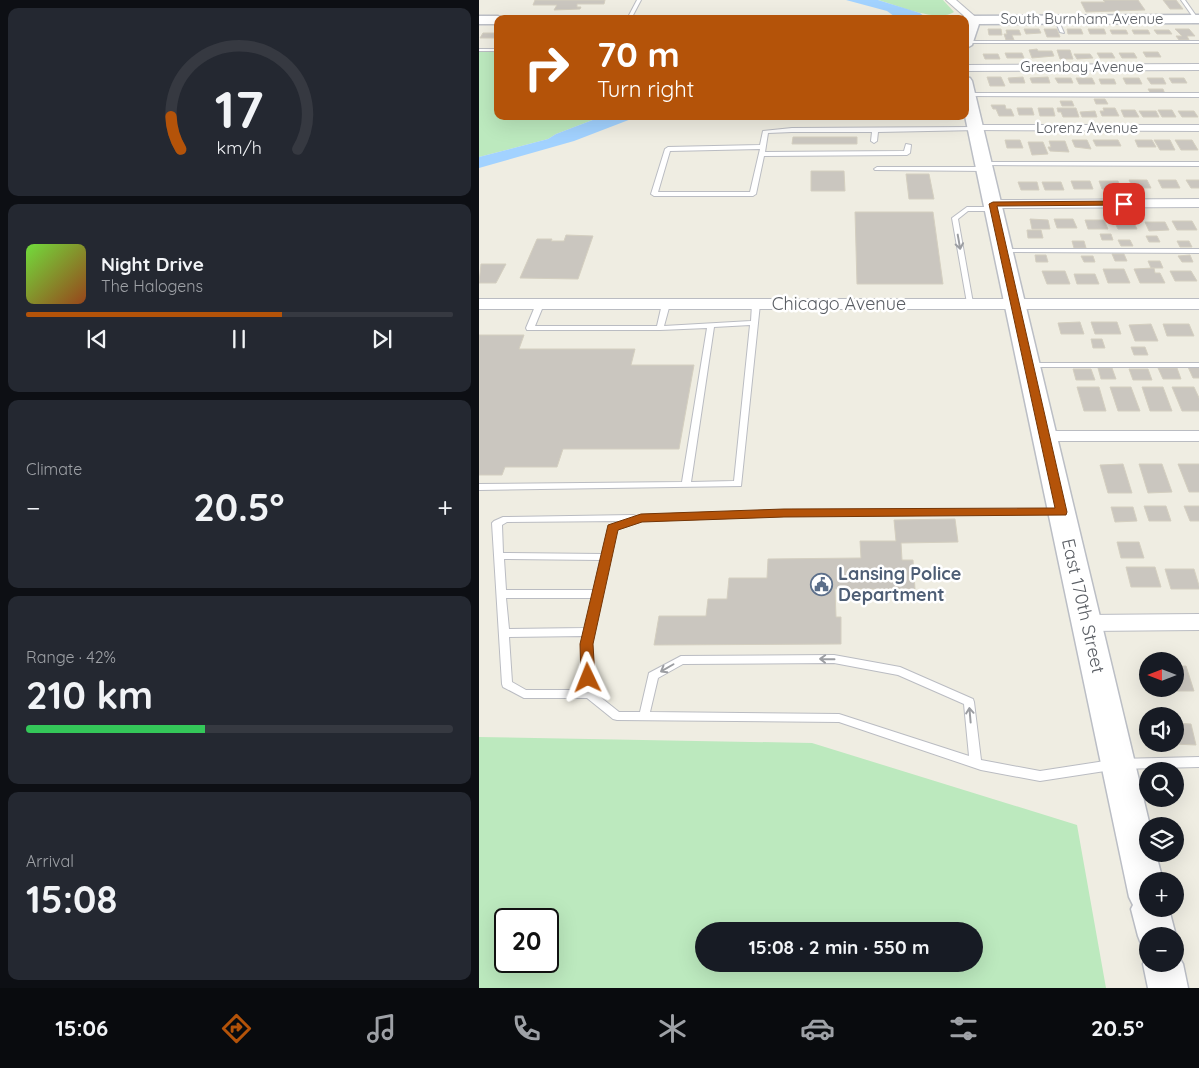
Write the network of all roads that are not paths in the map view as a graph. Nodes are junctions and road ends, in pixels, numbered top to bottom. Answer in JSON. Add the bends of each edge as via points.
{"nodes":[{"id":1,"x":639,"y":0,"type":"edge"},
{"id":2,"x":951,"y":0,"type":"edge"},
{"id":3,"x":1183,"y":0,"type":"edge"},
{"id":4,"x":631,"y":15,"type":"edge"},
{"id":5,"x":965,"y":15,"type":"edge"},
{"id":6,"x":1198,"y":19,"type":"edge"},
{"id":7,"x":479,"y":20,"type":"edge"},
{"id":8,"x":494,"y":20,"type":"edge"},
{"id":9,"x":970,"y":20,"type":"edge"},
{"id":10,"x":1056,"y":20,"type":"junction"},
{"id":11,"x":1062,"y":32,"type":"dead end"},
{"id":12,"x":1199,"y":42,"type":"edge"},
{"id":13,"x":969,"y":44,"type":"edge"},
{"id":14,"x":479,"y":45,"type":"edge"},
{"id":15,"x":494,"y":45,"type":"edge"},
{"id":16,"x":479,"y":50,"type":"edge"},
{"id":17,"x":494,"y":50,"type":"edge"},
{"id":18,"x":1199,"y":67,"type":"edge"},
{"id":19,"x":969,"y":68,"type":"edge"},
{"id":20,"x":969,"y":88,"type":"edge"},
{"id":21,"x":1199,"y":95,"type":"edge"},
{"id":22,"x":969,"y":97,"type":"edge"},
{"id":23,"x":1199,"y":128,"type":"edge"},
{"id":24,"x":976,"y":129,"type":"junction"},
{"id":25,"x":875,"y":130,"type":"junction"},
{"id":26,"x":874,"y":141,"type":"dead end"},
{"id":27,"x":908,"y":146,"type":"dead end"},
{"id":28,"x":763,"y":147,"type":"junction"},
{"id":29,"x":762,"y":154,"type":"junction"},
{"id":30,"x":1199,"y":164,"type":"edge"},
{"id":31,"x":984,"y":166,"type":"junction"},
{"id":32,"x":877,"y":169,"type":"dead end"},
{"id":33,"x":1199,"y":204,"type":"edge"},
{"id":34,"x":993,"y":206,"type":"junction"},
{"id":35,"x":1003,"y":251,"type":"junction"},
{"id":36,"x":1199,"y":251,"type":"edge"},
{"id":37,"x":479,"y":304,"type":"edge"},
{"id":38,"x":540,"y":304,"type":"junction"},
{"id":39,"x":666,"y":304,"type":"junction"},
{"id":40,"x":756,"y":304,"type":"junction"},
{"id":41,"x":969,"y":304,"type":"junction"},
{"id":42,"x":1015,"y":304,"type":"junction"},
{"id":43,"x":1199,"y":304,"type":"edge"},
{"id":44,"x":754,"y":323,"type":"junction"},
{"id":45,"x":711,"y":326,"type":"junction"},
{"id":46,"x":660,"y":328,"type":"junction"},
{"id":47,"x":1029,"y":365,"type":"junction"},
{"id":48,"x":1199,"y":365,"type":"edge"},
{"id":49,"x":1045,"y":436,"type":"junction"},
{"id":50,"x":1199,"y":436,"type":"edge"},
{"id":51,"x":686,"y":484,"type":"junction"},
{"id":52,"x":479,"y":487,"type":"edge"},
{"id":53,"x":1062,"y":512,"type":"junction"},
{"id":54,"x":641,"y":518,"type":"junction"},
{"id":55,"x":499,"y":556,"type":"junction"},
{"id":56,"x":606,"y":557,"type":"junction"},
{"id":57,"x":501,"y":594,"type":"junction"},
{"id":58,"x":598,"y":594,"type":"junction"},
{"id":59,"x":1199,"y":622,"type":"edge"},
{"id":60,"x":1086,"y":623,"type":"junction"},
{"id":61,"x":589,"y":632,"type":"junction"},
{"id":62,"x":504,"y":633,"type":"junction"},
{"id":63,"x":589,"y":694,"type":"junction"},
{"id":64,"x":644,"y":716,"type":"junction"},
{"id":65,"x":1199,"y":762,"type":"edge"},
{"id":66,"x":975,"y":763,"type":"junction"},
{"id":67,"x":1118,"y":764,"type":"junction"},
{"id":68,"x":1142,"y":872,"type":"edge"},
{"id":69,"x":1165,"y":972,"type":"edge"},
{"id":70,"x":1168,"y":988,"type":"edge"}],
"edges":[{"from":1,"to":4,"type":"lane"},
{"from":2,"to":5,"type":"street"},
{"from":3,"to":6,"type":"lane"},
{"from":6,"to":10,"type":"street","name":"South Burnham Avenue"},
{"from":7,"to":8,"type":"street"},
{"from":9,"to":10,"type":"street","name":"South Burnham Avenue"},
{"from":10,"to":11,"type":"lane"},
{"from":12,"to":13,"type":"lane"},
{"from":14,"to":15,"type":"lane"},
{"from":16,"to":17,"type":"lane"},
{"from":18,"to":19,"type":"street","name":"Greenbay Avenue"},
{"from":20,"to":21,"type":"lane"},
{"from":22,"to":24,"type":"street","name":"East 170th Street"},
{"from":23,"to":24,"type":"street","name":"Lorenz Avenue"},
{"from":24,"to":25,"type":"lane"},
{"from":24,"to":31,"type":"street","name":"East 170th Street"},
{"from":25,"to":26,"type":"lane"},
{"from":25,"to":28,"type":"lane","via":[[765,132]]},
{"from":27,"to":29,"type":"lane","via":[[907,153]]},
{"from":28,"to":29,"type":"lane"},
{"from":28,"to":29,"type":"lane","via":[[668,149],[654,194],[753,194]]},
{"from":30,"to":31,"type":"lane"},
{"from":31,"to":32,"type":"lane"},
{"from":31,"to":34,"type":"street","name":"East 170th Street"},
{"from":33,"to":34,"type":"street"},
{"from":34,"to":35,"type":"street","name":"East 170th Street"},
{"from":34,"to":41,"type":"lane","one_way":true,"via":[[967,209],[955,218]]},
{"from":35,"to":36,"type":"lane"},
{"from":35,"to":42,"type":"street","name":"East 170th Street"},
{"from":37,"to":38,"type":"street","name":"Chicago Avenue"},
{"from":38,"to":39,"type":"street","name":"Chicago Avenue"},
{"from":38,"to":46,"type":"lane","via":[[530,328]]},
{"from":39,"to":40,"type":"street","name":"Chicago Avenue"},
{"from":39,"to":46,"type":"lane"},
{"from":40,"to":41,"type":"street","name":"Chicago Avenue"},
{"from":40,"to":44,"type":"lane"},
{"from":41,"to":42,"type":"street","name":"Chicago Avenue"},
{"from":42,"to":43,"type":"street","name":"Chicago Avenue"},
{"from":42,"to":47,"type":"street","name":"East 170th Street"},
{"from":44,"to":45,"type":"lane"},
{"from":44,"to":51,"type":"lane","via":[[738,484]]},
{"from":45,"to":46,"type":"lane"},
{"from":45,"to":51,"type":"lane"},
{"from":47,"to":48,"type":"lane"},
{"from":47,"to":49,"type":"street","name":"East 170th Street"},
{"from":49,"to":50,"type":"street"},
{"from":49,"to":53,"type":"street","name":"East 170th Street"},
{"from":51,"to":52,"type":"lane"},
{"from":53,"to":54,"type":"lane","via":[[784,513]]},
{"from":53,"to":60,"type":"street","name":"East 170th Street"},
{"from":54,"to":55,"type":"lane","via":[[506,519],[497,523]]},
{"from":54,"to":56,"type":"lane","via":[[613,528]]},
{"from":55,"to":56,"type":"lane"},
{"from":55,"to":57,"type":"lane"},
{"from":56,"to":58,"type":"lane"},
{"from":57,"to":58,"type":"lane"},
{"from":57,"to":62,"type":"lane"},
{"from":58,"to":61,"type":"lane"},
{"from":59,"to":60,"type":"street"},
{"from":60,"to":67,"type":"street","name":"East 170th Street"},
{"from":61,"to":62,"type":"lane"},
{"from":61,"to":63,"type":"lane"},
{"from":62,"to":63,"type":"lane","via":[[507,684],[525,694]]},
{"from":63,"to":64,"type":"lane","via":[[617,716]]},
{"from":64,"to":66,"type":"lane","via":[[839,718]]},
{"from":66,"to":64,"type":"lane","one_way":true,"via":[[969,702],[901,671],[834,659],[681,660],[653,676]]},
{"from":65,"to":67,"type":"lane"},
{"from":66,"to":67,"type":"lane","via":[[1041,776]]},
{"from":67,"to":68,"type":"street","name":"East 170th Street"},
{"from":69,"to":70,"type":"street"}]}
